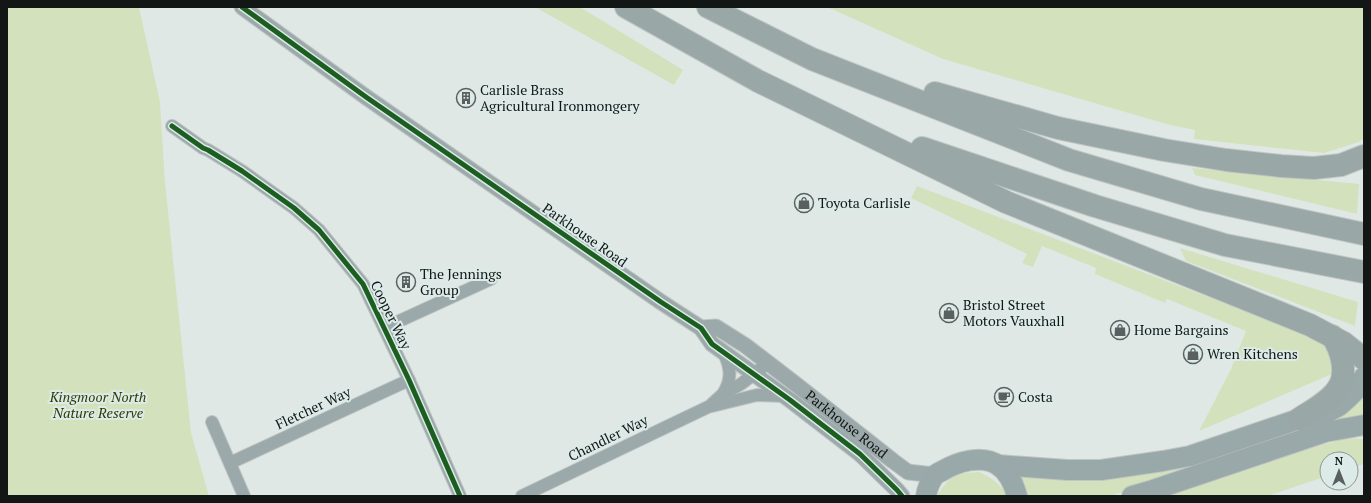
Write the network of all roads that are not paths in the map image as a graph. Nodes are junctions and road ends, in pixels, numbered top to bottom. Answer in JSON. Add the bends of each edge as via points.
{"nodes":[{"id":1,"x":242,"y":7,"type":"edge"},
{"id":2,"x":626,"y":7,"type":"edge"},
{"id":3,"x":708,"y":7,"type":"edge"},
{"id":4,"x":812,"y":59,"type":"junction"},
{"id":5,"x":841,"y":121,"type":"junction"},
{"id":6,"x":172,"y":126,"type":"dead end"},
{"id":7,"x":1364,"y":156,"type":"edge"},
{"id":8,"x":1364,"y":234,"type":"edge"},
{"id":9,"x":1364,"y":272,"type":"edge"},
{"id":10,"x":491,"y":279,"type":"dead end"},
{"id":11,"x":384,"y":328,"type":"junction"},
{"id":12,"x":701,"y":328,"type":"junction"},
{"id":13,"x":1332,"y":336,"type":"junction"},
{"id":14,"x":724,"y":353,"type":"junction"},
{"id":15,"x":1364,"y":359,"type":"edge"},
{"id":16,"x":768,"y":363,"type":"junction"},
{"id":17,"x":1364,"y":377,"type":"edge"},
{"id":18,"x":409,"y":380,"type":"junction"},
{"id":19,"x":759,"y":384,"type":"junction"},
{"id":20,"x":723,"y":394,"type":"junction"},
{"id":21,"x":708,"y":407,"type":"junction"},
{"id":22,"x":1299,"y":419,"type":"junction"},
{"id":23,"x":212,"y":422,"type":"dead end"},
{"id":24,"x":1364,"y":425,"type":"edge"},
{"id":25,"x":230,"y":463,"type":"junction"},
{"id":26,"x":998,"y":465,"type":"junction"},
{"id":27,"x":935,"y":475,"type":"junction"},
{"id":28,"x":244,"y":496,"type":"edge"},
{"id":29,"x":460,"y":496,"type":"edge"},
{"id":30,"x":522,"y":496,"type":"edge"},
{"id":31,"x":902,"y":496,"type":"edge"},
{"id":32,"x":926,"y":496,"type":"edge"},
{"id":33,"x":1017,"y":496,"type":"edge"},
{"id":34,"x":1132,"y":496,"type":"edge"}],
"edges":[{"from":1,"to":12,"type":"street","name":"Parkhouse Road","via":[[366,97]]},
{"from":2,"to":5,"type":"highway","via":[[758,81]]},
{"from":3,"to":4,"type":"highway"},
{"from":4,"to":7,"type":"highway","via":[[1058,128],[1164,150],[1226,160],[1314,168],[1341,165]]},
{"from":4,"to":8,"type":"highway","via":[[1069,160],[1201,199]]},
{"from":5,"to":9,"type":"highway","via":[[1095,206],[1225,245]]},
{"from":5,"to":13,"type":"highway","via":[[1006,202],[1282,313]]},
{"from":6,"to":11,"type":"street","name":"Cooper Way","via":[[294,208],[318,230],[363,284]]},
{"from":10,"to":11,"type":"street"},
{"from":11,"to":18,"type":"street","name":"Cooper Way"},
{"from":12,"to":14,"type":"street","name":"Parkhouse Road","via":[[712,344]]},
{"from":12,"to":16,"type":"street","name":"Parkhouse Road","via":[[716,327]]},
{"from":13,"to":15,"type":"highway"},
{"from":13,"to":22,"type":"highway","via":[[1343,361],[1338,390]]},
{"from":14,"to":19,"type":"street","name":"Parkhouse Road"},
{"from":14,"to":20,"type":"street","name":"Chandler Way","via":[[730,378]]},
{"from":16,"to":19,"type":"street","name":"Chandler Way"},
{"from":16,"to":27,"type":"street","name":"Parkhouse Road","via":[[908,472]]},
{"from":17,"to":22,"type":"highway","via":[[1356,390],[1339,406],[1328,412]]},
{"from":18,"to":25,"type":"street","name":"Fletcher Way"},
{"from":18,"to":29,"type":"street","name":"Cooper Way"},
{"from":19,"to":20,"type":"street","name":"Chandler Way","via":[[741,384]]},
{"from":19,"to":21,"type":"street","name":"Chandler Way"},
{"from":19,"to":31,"type":"street","name":"Parkhouse Road","via":[[783,396],[860,454]]},
{"from":20,"to":21,"type":"street","name":"Chandler Way"},
{"from":21,"to":30,"type":"street","name":"Chandler Way"},
{"from":22,"to":26,"type":"highway","via":[[1190,456],[1142,465],[1101,470],[1068,470]]},
{"from":23,"to":25,"type":"street"},
{"from":24,"to":34,"type":"highway","via":[[1325,432]]},
{"from":25,"to":28,"type":"street"},
{"from":26,"to":27,"type":"highway","via":[[983,460],[962,462]]},
{"from":26,"to":33,"type":"highway","via":[[1014,485]]},
{"from":27,"to":32,"type":"highway"}]}
